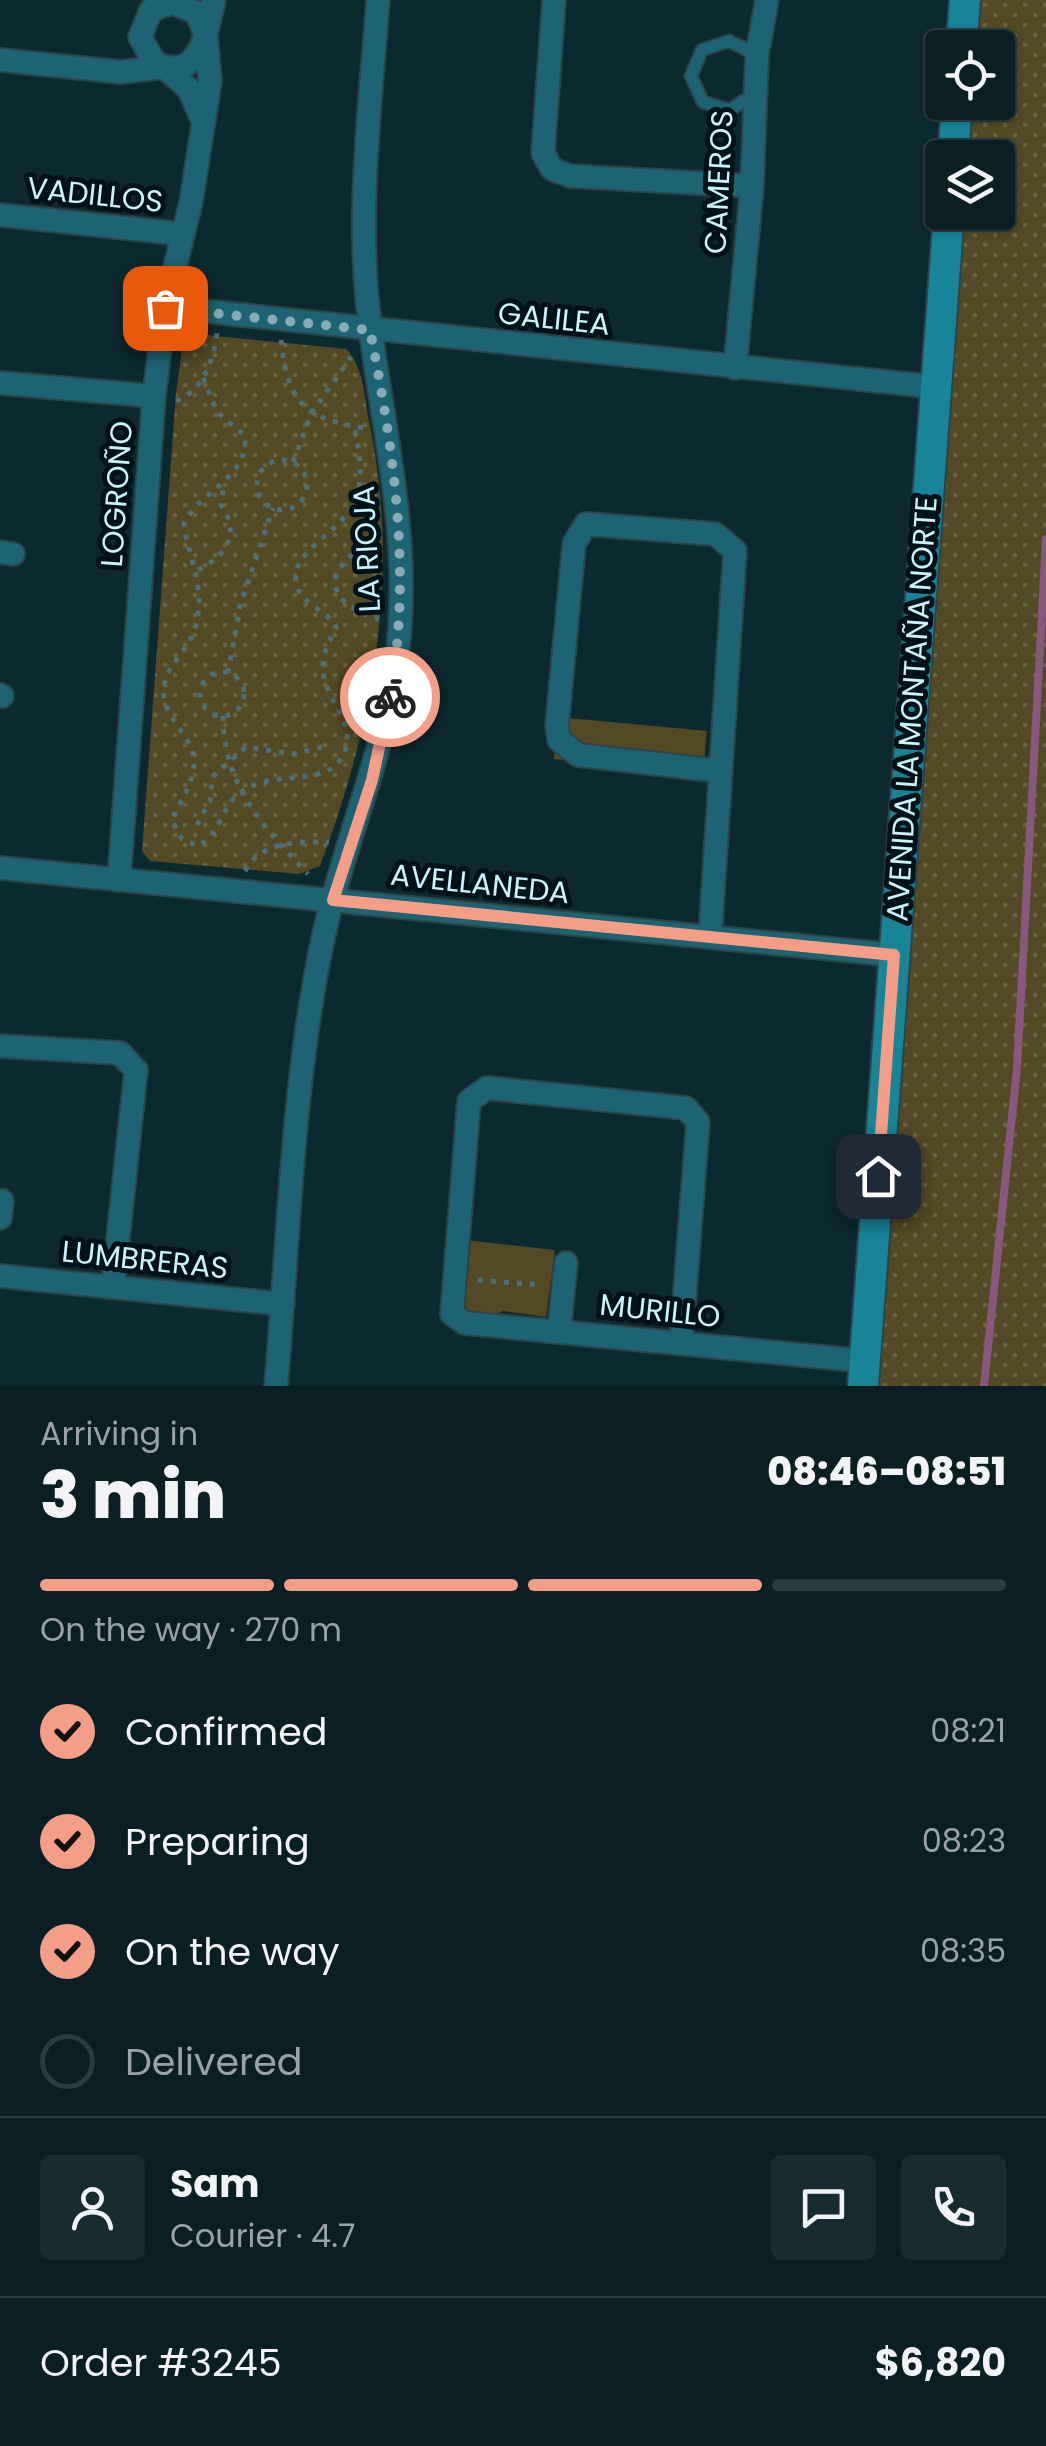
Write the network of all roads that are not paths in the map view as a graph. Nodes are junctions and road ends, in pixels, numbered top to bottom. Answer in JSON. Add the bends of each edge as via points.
{"nodes":[{"id":1,"x":214,"y":0,"type":"edge"},
{"id":2,"x":378,"y":0,"type":"edge"},
{"id":3,"x":554,"y":0,"type":"edge"},
{"id":4,"x":767,"y":0,"type":"edge"},
{"id":5,"x":965,"y":0,"type":"edge"},
{"id":6,"x":168,"y":2,"type":"edge"},
{"id":7,"x":962,"y":30,"type":"edge"},
{"id":8,"x":206,"y":35,"type":"junction"},
{"id":9,"x":757,"y":56,"type":"junction"},
{"id":10,"x":0,"y":60,"type":"edge"},
{"id":11,"x":164,"y":67,"type":"junction"},
{"id":12,"x":754,"y":94,"type":"junction"},
{"id":13,"x":201,"y":116,"type":"junction"},
{"id":14,"x":752,"y":186,"type":"junction"},
{"id":15,"x":0,"y":215,"type":"edge"},
{"id":16,"x":948,"y":230,"type":"edge"},
{"id":17,"x":183,"y":234,"type":"junction"},
{"id":18,"x":165,"y":308,"type":"junction"},
{"id":19,"x":370,"y":330,"type":"junction"},
{"id":20,"x":736,"y":368,"type":"junction"},
{"id":21,"x":0,"y":383,"type":"edge"},
{"id":22,"x":936,"y":388,"type":"junction"},
{"id":23,"x":154,"y":396,"type":"junction"},
{"id":24,"x":720,"y":772,"type":"junction"},
{"id":25,"x":0,"y":868,"type":"edge"},
{"id":26,"x":119,"y":880,"type":"junction"},
{"id":27,"x":333,"y":900,"type":"junction"},
{"id":28,"x":710,"y":937,"type":"junction"},
{"id":29,"x":894,"y":955,"type":"junction"},
{"id":30,"x":0,"y":1046,"type":"edge"},
{"id":31,"x":566,"y":1263,"type":"dead end"},
{"id":32,"x":0,"y":1276,"type":"edge"},
{"id":33,"x":113,"y":1286,"type":"junction"},
{"id":34,"x":283,"y":1304,"type":"junction"},
{"id":35,"x":559,"y":1331,"type":"junction"},
{"id":36,"x":681,"y":1343,"type":"junction"},
{"id":37,"x":864,"y":1374,"type":"edge"},
{"id":38,"x":276,"y":1386,"type":"edge"}],
"edges":[{"from":1,"to":8,"type":"street","name":"LOGROÑO"},
{"from":2,"to":19,"type":"street","name":"LA RIOJA","via":[[363,232]]},
{"from":3,"to":14,"type":"street","via":[[542,154],[552,170]]},
{"from":4,"to":9,"type":"street","name":"CAMEROS"},
{"from":5,"to":7,"type":"street"},
{"from":6,"to":8,"type":"street","via":[[196,12]]},
{"from":6,"to":11,"type":"street","via":[[145,18],[140,37],[147,56]]},
{"from":8,"to":11,"type":"street","via":[[196,58]]},
{"from":8,"to":13,"type":"street","name":"LOGROÑO","via":[[210,81]]},
{"from":9,"to":12,"type":"street","name":"CAMEROS"},
{"from":9,"to":12,"type":"lane","via":[[729,41],[702,50],[691,76],[703,102],[730,110]]},
{"from":10,"to":11,"type":"street","via":[[121,72]]},
{"from":11,"to":13,"type":"street","via":[[189,89]]},
{"from":12,"to":14,"type":"street","name":"CAMEROS"},
{"from":13,"to":17,"type":"street","name":"LOGROÑO"},
{"from":14,"to":20,"type":"street","name":"CAMEROS"},
{"from":15,"to":17,"type":"street","name":"VADILLOS"},
{"from":16,"to":22,"type":"street","name":"AVENIDA LA MONTAÑA NORTE"},
{"from":17,"to":18,"type":"street","name":"LOGROÑO"},
{"from":18,"to":19,"type":"street","name":"GALILEA"},
{"from":18,"to":23,"type":"street","name":"LOGROÑO"},
{"from":19,"to":20,"type":"street","name":"GALILEA"},
{"from":19,"to":27,"type":"street","name":"LA RIOJA","via":[[389,432],[400,626],[384,726]]},
{"from":20,"to":22,"type":"street","name":"GALILEA"},
{"from":21,"to":23,"type":"street"},
{"from":22,"to":29,"type":"street","name":"AVENIDA LA MONTAÑA NORTE"},
{"from":23,"to":26,"type":"street","name":"LOGROÑO"},
{"from":24,"to":24,"type":"street","via":[[735,550],[715,534],[586,524],[574,544],[559,740],[578,755]]},
{"from":24,"to":28,"type":"street"},
{"from":25,"to":26,"type":"street","name":"AVELLANEDA"},
{"from":26,"to":27,"type":"street","name":"AVELLANEDA"},
{"from":27,"to":28,"type":"street","name":"AVELLANEDA"},
{"from":27,"to":34,"type":"street","name":"LA RIOJA","via":[[304,1054]]},
{"from":28,"to":29,"type":"street","name":"AVELLANEDA"},
{"from":29,"to":37,"type":"street","name":"AVENIDA LA MONTAÑA NORTE"},
{"from":30,"to":33,"type":"street","via":[[120,1053],[136,1070]]},
{"from":31,"to":35,"type":"street"},
{"from":32,"to":33,"type":"street","name":"LUMBRERAS"},
{"from":33,"to":34,"type":"street","name":"LUMBRERAS"},
{"from":34,"to":38,"type":"street","name":"LA RIOJA"},
{"from":35,"to":36,"type":"street","name":"MURILLO"},
{"from":35,"to":36,"type":"street","name":"MURILLO","via":[[464,1323],[452,1314],[469,1101],[487,1088],[686,1108],[698,1122]]},
{"from":36,"to":37,"type":"street","name":"MURILLO"}]}
